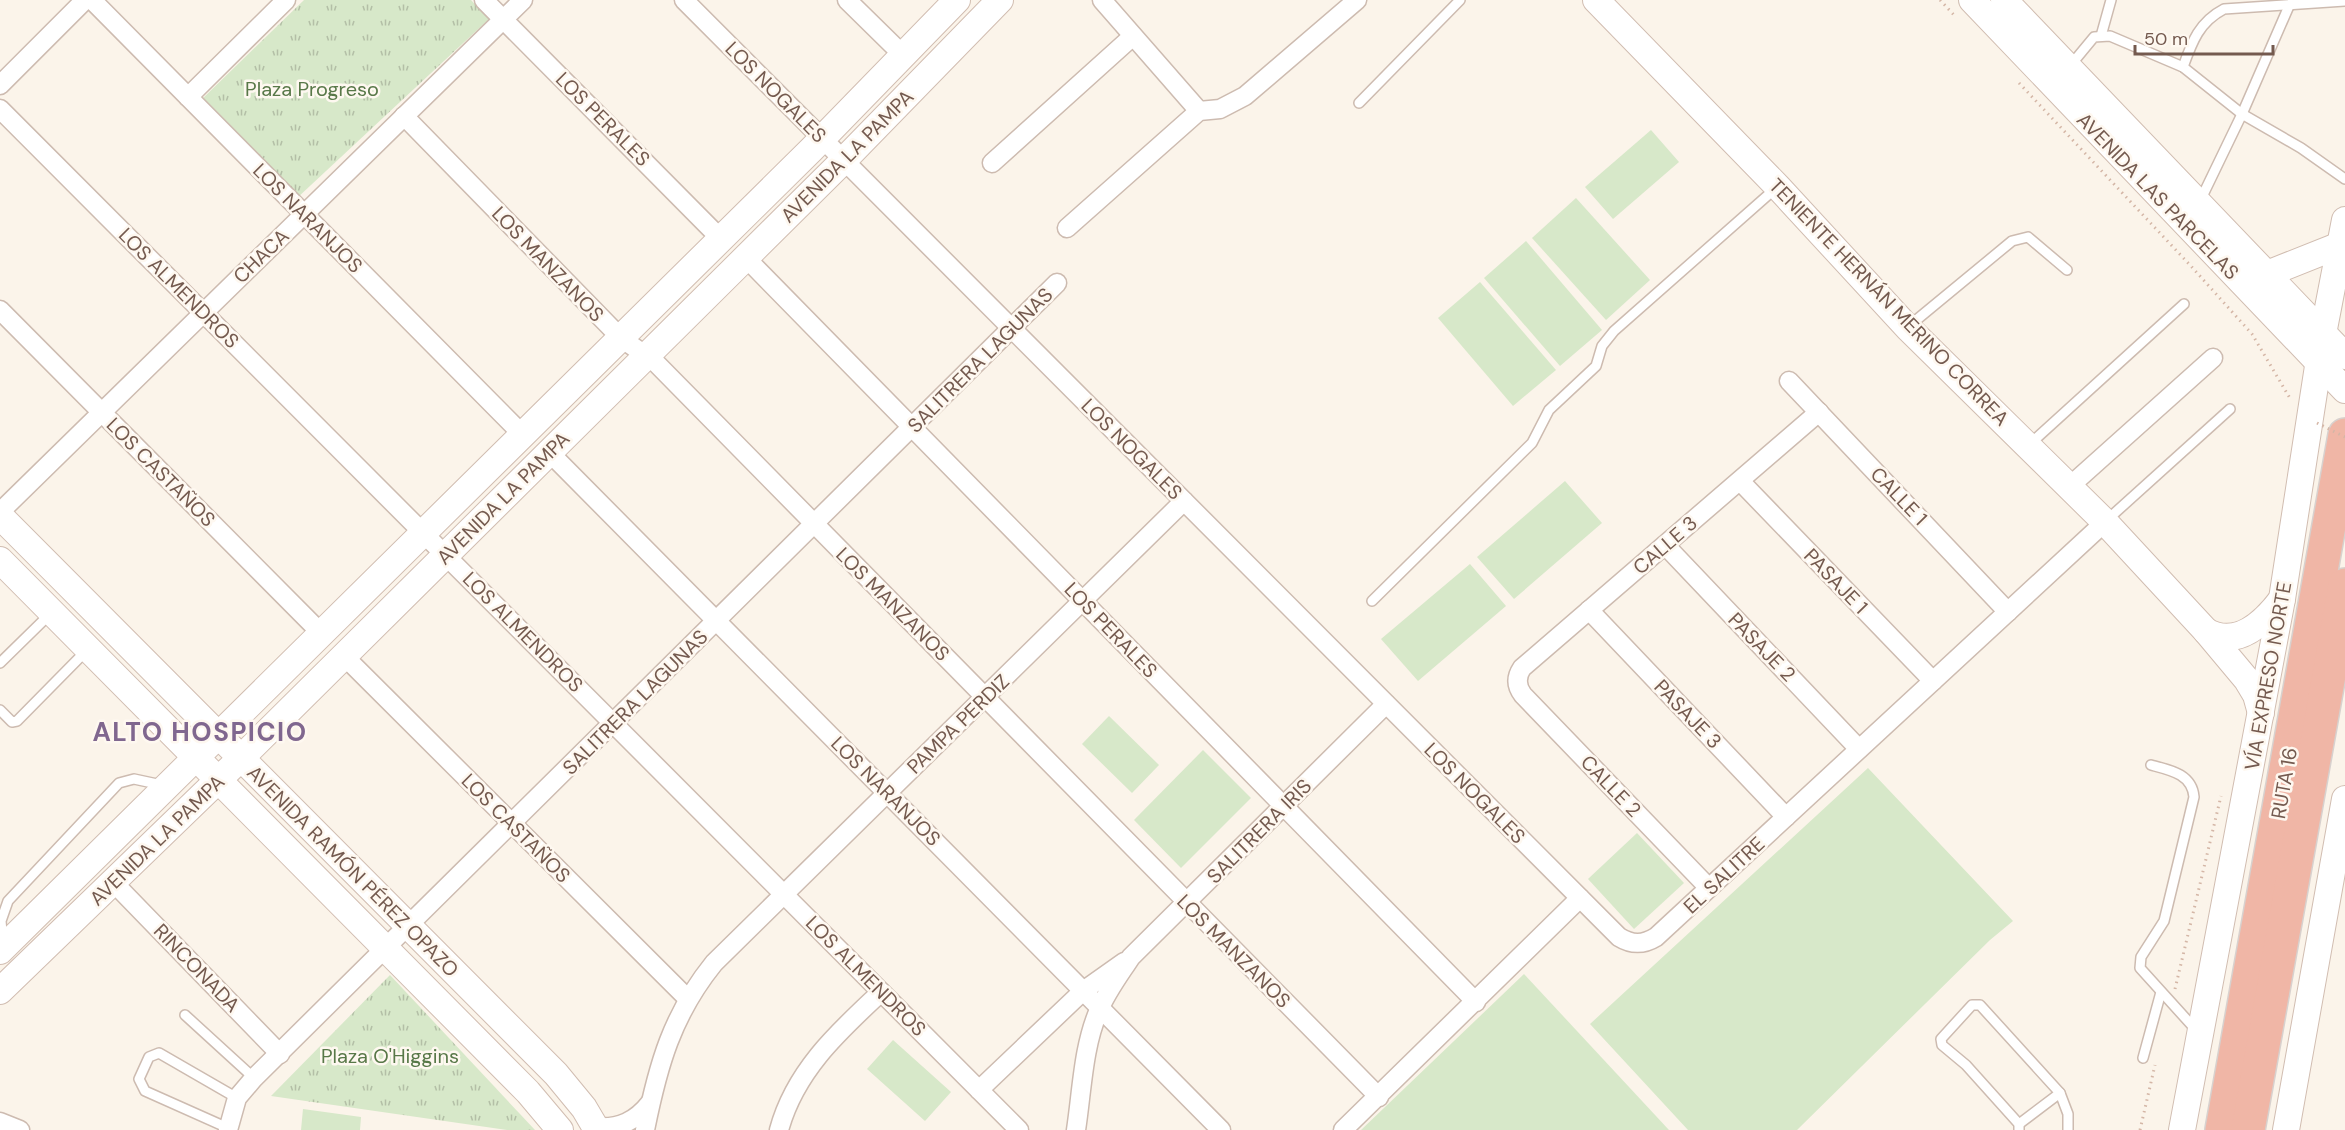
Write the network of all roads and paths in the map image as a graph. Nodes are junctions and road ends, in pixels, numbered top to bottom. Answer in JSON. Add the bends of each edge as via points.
{"nodes":[{"id":1,"x":85,"y":0,"type":"edge"},
{"id":2,"x":92,"y":0,"type":"edge"},
{"id":3,"x":286,"y":0,"type":"edge"},
{"id":4,"x":484,"y":0,"type":"edge"},
{"id":5,"x":523,"y":0,"type":"edge"},
{"id":6,"x":684,"y":0,"type":"edge"},
{"id":7,"x":847,"y":0,"type":"edge"},
{"id":8,"x":957,"y":0,"type":"edge"},
{"id":9,"x":1000,"y":0,"type":"edge"},
{"id":10,"x":1102,"y":0,"type":"edge"},
{"id":11,"x":1357,"y":0,"type":"edge"},
{"id":12,"x":1460,"y":0,"type":"edge"},
{"id":13,"x":1596,"y":0,"type":"edge"},
{"id":14,"x":1940,"y":0,"type":"edge"},
{"id":15,"x":2004,"y":0,"type":"edge"},
{"id":16,"x":2111,"y":0,"type":"edge"},
{"id":17,"x":2345,"y":1,"type":"edge"},
{"id":18,"x":2291,"y":3,"type":"edge"},
{"id":19,"x":2225,"y":5,"type":"edge"},
{"id":20,"x":1964,"y":9,"type":"edge"},
{"id":21,"x":503,"y":19,"type":"junction"},
{"id":22,"x":1133,"y":36,"type":"junction"},
{"id":23,"x":2101,"y":36,"type":"junction"},
{"id":24,"x":903,"y":55,"type":"junction"},
{"id":25,"x":2068,"y":68,"type":"junction"},
{"id":26,"x":2183,"y":68,"type":"junction"},
{"id":27,"x":2013,"y":77,"type":"dead end"},
{"id":28,"x":0,"y":85,"type":"edge"},
{"id":29,"x":188,"y":97,"type":"junction"},
{"id":30,"x":1359,"y":104,"type":"dead end"},
{"id":31,"x":0,"y":109,"type":"edge"},
{"id":32,"x":1199,"y":111,"type":"junction"},
{"id":33,"x":2242,"y":114,"type":"junction"},
{"id":34,"x":404,"y":116,"type":"junction"},
{"id":35,"x":822,"y":139,"type":"junction"},
{"id":36,"x":844,"y":160,"type":"junction"},
{"id":37,"x":992,"y":163,"type":"dead end"},
{"id":38,"x":2345,"y":179,"type":"edge"},
{"id":39,"x":1778,"y":187,"type":"junction"},
{"id":40,"x":2199,"y":203,"type":"junction"},
{"id":41,"x":304,"y":214,"type":"junction"},
{"id":42,"x":1066,"y":228,"type":"dead end"},
{"id":43,"x":2343,"y":232,"type":"edge"},
{"id":44,"x":721,"y":238,"type":"junction"},
{"id":45,"x":746,"y":258,"type":"junction"},
{"id":46,"x":2067,"y":270,"type":"dead end"},
{"id":47,"x":2267,"y":274,"type":"junction"},
{"id":48,"x":1057,"y":283,"type":"dead end"},
{"id":49,"x":2184,"y":304,"type":"dead end"},
{"id":50,"x":0,"y":310,"type":"edge"},
{"id":51,"x":204,"y":313,"type":"junction"},
{"id":52,"x":1011,"y":328,"type":"junction"},
{"id":53,"x":1908,"y":328,"type":"junction"},
{"id":54,"x":621,"y":338,"type":"junction"},
{"id":55,"x":648,"y":355,"type":"junction"},
{"id":56,"x":2213,"y":358,"type":"dead end"},
{"id":57,"x":2333,"y":361,"type":"edge"},
{"id":58,"x":1789,"y":381,"type":"dead end"},
{"id":59,"x":2230,"y":409,"type":"dead end"},
{"id":60,"x":1819,"y":412,"type":"junction"},
{"id":61,"x":102,"y":413,"type":"junction"},
{"id":62,"x":912,"y":427,"type":"junction"},
{"id":63,"x":2329,"y":428,"type":"edge"},
{"id":64,"x":523,"y":435,"type":"junction"},
{"id":65,"x":2028,"y":445,"type":"junction"},
{"id":66,"x":549,"y":452,"type":"junction"},
{"id":67,"x":1740,"y":481,"type":"junction"},
{"id":68,"x":2070,"y":486,"type":"junction"},
{"id":69,"x":1184,"y":501,"type":"junction"},
{"id":70,"x":0,"y":514,"type":"edge"},
{"id":71,"x":2105,"y":522,"type":"junction"},
{"id":72,"x":814,"y":524,"type":"junction"},
{"id":73,"x":424,"y":533,"type":"junction"},
{"id":74,"x":1665,"y":545,"type":"junction"},
{"id":75,"x":446,"y":555,"type":"junction"},
{"id":76,"x":0,"y":560,"type":"edge"},
{"id":77,"x":2345,"y":585,"type":"edge"},
{"id":78,"x":2282,"y":599,"type":"junction"},
{"id":79,"x":1083,"y":601,"type":"junction"},
{"id":80,"x":1372,"y":601,"type":"dead end"},
{"id":81,"x":1589,"y":610,"type":"junction"},
{"id":82,"x":2008,"y":612,"type":"junction"},
{"id":83,"x":52,"y":613,"type":"junction"},
{"id":84,"x":717,"y":621,"type":"junction"},
{"id":85,"x":2206,"y":631,"type":"junction"},
{"id":86,"x":322,"y":634,"type":"junction"},
{"id":87,"x":88,"y":649,"type":"junction"},
{"id":88,"x":344,"y":657,"type":"junction"},
{"id":89,"x":0,"y":663,"type":"edge"},
{"id":90,"x":1517,"y":681,"type":"joint"},
{"id":91,"x":1933,"y":681,"type":"junction"},
{"id":92,"x":985,"y":697,"type":"junction"},
{"id":93,"x":1386,"y":704,"type":"junction"},
{"id":94,"x":0,"y":710,"type":"edge"},
{"id":95,"x":2261,"y":713,"type":"junction"},
{"id":96,"x":613,"y":723,"type":"junction"},
{"id":97,"x":218,"y":737,"type":"junction"},
{"id":98,"x":1859,"y":749,"type":"junction"},
{"id":99,"x":196,"y":758,"type":"junction"},
{"id":100,"x":240,"y":759,"type":"junction"},
{"id":101,"x":2151,"y":765,"type":"dead end"},
{"id":102,"x":218,"y":781,"type":"junction"},
{"id":103,"x":2223,"y":785,"type":"dead end"},
{"id":104,"x":167,"y":787,"type":"junction"},
{"id":105,"x":888,"y":793,"type":"junction"},
{"id":106,"x":2345,"y":800,"type":"edge"},
{"id":107,"x":1284,"y":806,"type":"junction"},
{"id":108,"x":1786,"y":817,"type":"junction"},
{"id":109,"x":512,"y":824,"type":"junction"},
{"id":110,"x":2340,"y":854,"type":"edge"},
{"id":111,"x":113,"y":882,"type":"junction"},
{"id":112,"x":1709,"y":888,"type":"junction"},
{"id":113,"x":784,"y":895,"type":"junction"},
{"id":114,"x":1580,"y":898,"type":"junction"},
{"id":115,"x":1187,"y":903,"type":"junction"},
{"id":116,"x":408,"y":926,"type":"junction"},
{"id":117,"x":386,"y":948,"type":"junction"},
{"id":118,"x":2,"y":950,"type":"edge"},
{"id":119,"x":1131,"y":957,"type":"junction"},
{"id":120,"x":3,"y":983,"type":"edge"},
{"id":121,"x":1083,"y":991,"type":"junction"},
{"id":122,"x":881,"y":992,"type":"junction"},
{"id":123,"x":2161,"y":992,"type":"junction"},
{"id":124,"x":688,"y":999,"type":"junction"},
{"id":125,"x":1476,"y":1002,"type":"junction"},
{"id":126,"x":2171,"y":1003,"type":"junction"},
{"id":127,"x":1100,"y":1007,"type":"junction"},
{"id":128,"x":186,"y":1015,"type":"dead end"},
{"id":129,"x":2200,"y":1035,"type":"junction"},
{"id":130,"x":280,"y":1054,"type":"junction"},
{"id":131,"x":2143,"y":1058,"type":"dead end"},
{"id":132,"x":2156,"y":1060,"type":"dead end"},
{"id":133,"x":254,"y":1078,"type":"junction"},
{"id":134,"x":979,"y":1090,"type":"junction"},
{"id":135,"x":2060,"y":1093,"type":"junction"},
{"id":136,"x":1379,"y":1097,"type":"junction"},
{"id":137,"x":237,"y":1098,"type":"junction"},
{"id":138,"x":650,"y":1103,"type":"junction"},
{"id":139,"x":0,"y":1122,"type":"edge"},
{"id":140,"x":2019,"y":1127,"type":"edge"},
{"id":141,"x":597,"y":1128,"type":"edge"},
{"id":142,"x":228,"y":1129,"type":"edge"},
{"id":143,"x":20,"y":1130,"type":"edge"},
{"id":144,"x":560,"y":1130,"type":"edge"},
{"id":145,"x":645,"y":1130,"type":"edge"},
{"id":146,"x":779,"y":1130,"type":"edge"},
{"id":147,"x":1019,"y":1130,"type":"edge"},
{"id":148,"x":1076,"y":1130,"type":"edge"},
{"id":149,"x":1221,"y":1130,"type":"edge"},
{"id":150,"x":1343,"y":1130,"type":"edge"},
{"id":151,"x":2068,"y":1130,"type":"edge"},
{"id":152,"x":2140,"y":1130,"type":"edge"},
{"id":153,"x":2182,"y":1130,"type":"edge"},
{"id":154,"x":2222,"y":1130,"type":"edge"},
{"id":155,"x":2248,"y":1130,"type":"edge"},
{"id":156,"x":2286,"y":1130,"type":"edge"}],
"edges":[{"from":1,"to":28,"type":"street"},
{"from":2,"to":29,"type":"street","name":"LOS NARANJOS"},
{"from":3,"to":29,"type":"street"},
{"from":4,"to":21,"type":"street","name":"LOS PERALES"},
{"from":5,"to":21,"type":"street","name":"CHACA"},
{"from":6,"to":35,"type":"street","name":"LOS NOGALES"},
{"from":7,"to":24,"type":"street"},
{"from":8,"to":24,"type":"street","name":"AVENIDA LA PAMPA"},
{"from":9,"to":36,"type":"street","name":"AVENIDA LA PAMPA"},
{"from":10,"to":22,"type":"street"},
{"from":11,"to":32,"type":"street","via":[[1245,96],[1220,109]]},
{"from":12,"to":30,"type":"lane"},
{"from":13,"to":39,"type":"street","name":"TENIENTE HERNÁN MERINO CORREA"},
{"from":14,"to":20,"type":"path"},
{"from":15,"to":25,"type":"street","name":"AVENIDA LAS PARCELAS"},
{"from":16,"to":23,"type":"lane"},
{"from":17,"to":18,"type":"lane"},
{"from":18,"to":19,"type":"lane"},
{"from":18,"to":33,"type":"lane"},
{"from":19,"to":26,"type":"lane","via":[[2198,30]]},
{"from":20,"to":57,"type":"street","name":"AVENIDA LAS PARCELAS"},
{"from":21,"to":34,"type":"street","name":"CHACA"},
{"from":21,"to":44,"type":"street","name":"LOS PERALES"},
{"from":22,"to":32,"type":"street"},
{"from":22,"to":37,"type":"street"},
{"from":23,"to":25,"type":"lane","via":[[2088,42]]},
{"from":23,"to":26,"type":"lane","via":[[2110,36]]},
{"from":24,"to":35,"type":"street","name":"AVENIDA LA PAMPA"},
{"from":25,"to":40,"type":"street","name":"AVENIDA LAS PARCELAS"},
{"from":26,"to":33,"type":"lane"},
{"from":27,"to":63,"type":"path","via":[[2252,334],[2288,398]]},
{"from":29,"to":41,"type":"street","name":"LOS NARANJOS"},
{"from":31,"to":51,"type":"street","name":"LOS ALMENDROS"},
{"from":32,"to":42,"type":"street"},
{"from":33,"to":38,"type":"lane"},
{"from":33,"to":40,"type":"lane"},
{"from":34,"to":41,"type":"street","name":"CHACA"},
{"from":34,"to":54,"type":"street","name":"LOS MANZANOS"},
{"from":35,"to":36,"type":"street","name":"LOS NOGALES"},
{"from":35,"to":44,"type":"street","name":"AVENIDA LA PAMPA"},
{"from":36,"to":45,"type":"street","name":"AVENIDA LA PAMPA"},
{"from":36,"to":52,"type":"street","name":"LOS NOGALES"},
{"from":39,"to":53,"type":"street","name":"TENIENTE HERNÁN MERINO CORREA"},
{"from":39,"to":80,"type":"lane","via":[[1614,331],[1602,346],[1596,366],[1549,410],[1532,442]]},
{"from":40,"to":47,"type":"street","name":"AVENIDA LAS PARCELAS"},
{"from":41,"to":51,"type":"street","name":"CHACA"},
{"from":41,"to":64,"type":"street","name":"LOS NARANJOS"},
{"from":43,"to":47,"type":"street"},
{"from":43,"to":57,"type":"street","name":"VÍA EXPRESO NORTE"},
{"from":44,"to":54,"type":"street","name":"AVENIDA LA PAMPA"},
{"from":45,"to":55,"type":"street","name":"AVENIDA LA PAMPA"},
{"from":45,"to":62,"type":"street","name":"LOS PERALES"},
{"from":46,"to":53,"type":"lane","via":[[2028,237],[2020,237]]},
{"from":47,"to":57,"type":"street","name":"AVENIDA LAS PARCELAS"},
{"from":48,"to":52,"type":"street","name":"SALITRERA LAGUNAS"},
{"from":49,"to":65,"type":"lane"},
{"from":50,"to":61,"type":"street","name":"LOS CASTAÑOS"},
{"from":51,"to":61,"type":"street","name":"CHACA"},
{"from":51,"to":73,"type":"street","name":"LOS ALMENDROS"},
{"from":52,"to":62,"type":"street","name":"SALITRERA LAGUNAS"},
{"from":52,"to":69,"type":"street","name":"LOS NOGALES"},
{"from":53,"to":65,"type":"street","name":"TENIENTE HERNÁN MERINO CORREA"},
{"from":54,"to":55,"type":"street","name":"LOS MANZANOS"},
{"from":54,"to":64,"type":"street","name":"AVENIDA LA PAMPA"},
{"from":55,"to":66,"type":"street","name":"AVENIDA LA PAMPA"},
{"from":55,"to":72,"type":"street","name":"LOS MANZANOS"},
{"from":56,"to":68,"type":"street"},
{"from":57,"to":63,"type":"street","name":"VÍA EXPRESO NORTE"},
{"from":58,"to":60,"type":"street","name":"CALLE 1"},
{"from":59,"to":71,"type":"lane"},
{"from":60,"to":67,"type":"street","name":"CALLE 3"},
{"from":60,"to":82,"type":"street","name":"CALLE 1"},
{"from":61,"to":70,"type":"street","name":"CHACA"},
{"from":61,"to":86,"type":"street","name":"LOS CASTAÑOS"},
{"from":62,"to":72,"type":"street","name":"SALITRERA LAGUNAS"},
{"from":62,"to":79,"type":"street","name":"LOS PERALES"},
{"from":63,"to":78,"type":"street","name":"VÍA EXPRESO NORTE"},
{"from":63,"to":154,"type":"highway","name":"RUTA 16"},
{"from":64,"to":73,"type":"street","name":"AVENIDA LA PAMPA"},
{"from":65,"to":68,"type":"street","name":"TENIENTE HERNÁN MERINO CORREA"},
{"from":66,"to":75,"type":"street","name":"AVENIDA LA PAMPA"},
{"from":66,"to":84,"type":"street","name":"LOS NARANJOS"},
{"from":67,"to":74,"type":"street","name":"CALLE 3"},
{"from":67,"to":91,"type":"street","name":"PASAJE 1"},
{"from":68,"to":71,"type":"street","name":"TENIENTE HERNÁN MERINO CORREA"},
{"from":69,"to":79,"type":"street","name":"PAMPA PERDIZ"},
{"from":69,"to":93,"type":"street","name":"LOS NOGALES"},
{"from":70,"to":97,"type":"street","name":"AVENIDA RAMÓN PÉREZ OPAZO"},
{"from":71,"to":82,"type":"street","name":"EL SALITRE"},
{"from":71,"to":85,"type":"street","name":"TENIENTE HERNÁN MERINO CORREA"},
{"from":72,"to":84,"type":"street","name":"SALITRERA LAGUNAS"},
{"from":72,"to":92,"type":"street","name":"LOS MANZANOS"},
{"from":73,"to":75,"type":"street","name":"LOS ALMENDROS"},
{"from":73,"to":86,"type":"street","name":"AVENIDA LA PAMPA"},
{"from":74,"to":81,"type":"street","name":"CALLE 3"},
{"from":74,"to":98,"type":"street","name":"PASAJE 2"},
{"from":75,"to":88,"type":"street","name":"AVENIDA LA PAMPA"},
{"from":75,"to":96,"type":"street","name":"LOS ALMENDROS"},
{"from":76,"to":83,"type":"street","name":"AVENIDA RAMÓN PÉREZ OPAZO"},
{"from":77,"to":155,"type":"highway","name":"RUTA 16"},
{"from":78,"to":85,"type":"street","via":[[2265,620],[2245,634],[2227,638]]},
{"from":78,"to":95,"type":"street","name":"VÍA EXPRESO NORTE"},
{"from":79,"to":92,"type":"street","name":"PAMPA PERDIZ"},
{"from":79,"to":107,"type":"street","name":"LOS PERALES"},
{"from":81,"to":90,"type":"street","name":"CALLE 3","via":[[1522,668]]},
{"from":81,"to":108,"type":"street","name":"PASAJE 3"},
{"from":82,"to":91,"type":"street","name":"EL SALITRE"},
{"from":83,"to":87,"type":"street","name":"AVENIDA RAMÓN PÉREZ OPAZO"},
{"from":83,"to":89,"type":"lane"},
{"from":84,"to":96,"type":"street","name":"SALITRERA LAGUNAS"},
{"from":84,"to":105,"type":"street","name":"LOS NARANJOS"},
{"from":85,"to":95,"type":"street","name":"TENIENTE HERNÁN MERINO CORREA","via":[[2247,680]]},
{"from":86,"to":97,"type":"street","name":"AVENIDA LA PAMPA"},
{"from":87,"to":94,"type":"lane","via":[[18,721],[12,722]]},
{"from":87,"to":99,"type":"street","name":"AVENIDA RAMÓN PÉREZ OPAZO"},
{"from":88,"to":100,"type":"street","name":"AVENIDA LA PAMPA"},
{"from":88,"to":109,"type":"street","name":"LOS CASTAÑOS"},
{"from":90,"to":112,"type":"street","name":"CALLE 2","via":[[1523,695]]},
{"from":91,"to":98,"type":"street","name":"EL SALITRE"},
{"from":92,"to":105,"type":"street","name":"PAMPA PERDIZ"},
{"from":92,"to":115,"type":"street","name":"LOS MANZANOS"},
{"from":93,"to":107,"type":"street","name":"SALITRERA IRIS"},
{"from":93,"to":114,"type":"street","name":"LOS NOGALES"},
{"from":95,"to":129,"type":"street","name":"VÍA EXPRESO NORTE"},
{"from":96,"to":109,"type":"street","name":"SALITRERA LAGUNAS"},
{"from":96,"to":113,"type":"street","name":"LOS ALMENDROS"},
{"from":97,"to":99,"type":"street","name":"AVENIDA LA PAMPA"},
{"from":97,"to":100,"type":"street","name":"AVENIDA RAMÓN PÉREZ OPAZO"},
{"from":98,"to":108,"type":"street","name":"EL SALITRE"},
{"from":99,"to":102,"type":"street","name":"AVENIDA RAMÓN PÉREZ OPAZO"},
{"from":99,"to":104,"type":"street","name":"AVENIDA LA PAMPA"},
{"from":100,"to":102,"type":"street","name":"AVENIDA LA PAMPA"},
{"from":100,"to":116,"type":"street","name":"AVENIDA RAMÓN PÉREZ OPAZO"},
{"from":101,"to":123,"type":"lane","via":[[2186,777],[2194,797],[2164,921],[2141,957],[2140,968]]},
{"from":102,"to":111,"type":"street","name":"AVENIDA LA PAMPA"},
{"from":102,"to":117,"type":"street","name":"AVENIDA RAMÓN PÉREZ OPAZO"},
{"from":103,"to":126,"type":"path"},
{"from":104,"to":118,"type":"street","name":"AVENIDA LA PAMPA"},
{"from":104,"to":118,"type":"lane","via":[[134,779],[119,783],[8,901],[1,921]]},
{"from":105,"to":113,"type":"street","name":"PAMPA PERDIZ"},
{"from":105,"to":121,"type":"street","name":"LOS NARANJOS"},
{"from":106,"to":110,"type":"street"},
{"from":107,"to":115,"type":"street","name":"SALITRERA IRIS"},
{"from":107,"to":125,"type":"street","name":"LOS PERALES"},
{"from":108,"to":112,"type":"street","name":"EL SALITRE"},
{"from":109,"to":116,"type":"street","name":"SALITRERA LAGUNAS"},
{"from":109,"to":124,"type":"street","name":"LOS CASTAÑOS"},
{"from":110,"to":156,"type":"street"},
{"from":111,"to":120,"type":"street","name":"AVENIDA LA PAMPA"},
{"from":111,"to":130,"type":"street","name":"RINCONADA"},
{"from":112,"to":114,"type":"street","name":"EL SALITRE","via":[[1644,944],[1619,937]]},
{"from":113,"to":122,"type":"street","name":"LOS ALMENDROS"},
{"from":113,"to":124,"type":"street","name":"PAMPA PERDIZ","via":[[714,963]]},
{"from":114,"to":125,"type":"street"},
{"from":115,"to":119,"type":"street","name":"SALITRERA IRIS"},
{"from":115,"to":136,"type":"street","name":"LOS MANZANOS"},
{"from":116,"to":117,"type":"street","name":"SALITRERA LAGUNAS"},
{"from":116,"to":141,"type":"street","name":"AVENIDA RAMÓN PÉREZ OPAZO","via":[[556,1074]]},
{"from":117,"to":130,"type":"street","name":"SALITRERA LAGUNAS"},
{"from":117,"to":144,"type":"street","name":"AVENIDA RAMÓN PÉREZ OPAZO","via":[[528,1092]]},
{"from":119,"to":121,"type":"street","name":"SALITRERA IRIS"},
{"from":119,"to":127,"type":"street","name":"SALITRERA IRIS"},
{"from":121,"to":127,"type":"street","name":"LOS NARANJOS"},
{"from":121,"to":134,"type":"street","name":"SALITRERA IRIS"},
{"from":122,"to":134,"type":"street","name":"LOS ALMENDROS"},
{"from":122,"to":146,"type":"street","via":[[814,1059],[790,1099]]},
{"from":123,"to":126,"type":"lane"},
{"from":123,"to":131,"type":"lane"},
{"from":124,"to":138,"type":"street","name":"PAMPA PERDIZ","via":[[664,1050]]},
{"from":125,"to":136,"type":"street"},
{"from":126,"to":129,"type":"lane"},
{"from":127,"to":148,"type":"street","name":"SALITRERA IRIS","via":[[1087,1050]]},
{"from":127,"to":149,"type":"street","name":"LOS NARANJOS"},
{"from":128,"to":133,"type":"lane"},
{"from":129,"to":153,"type":"street","name":"VÍA EXPRESO NORTE"},
{"from":130,"to":133,"type":"street","name":"SALITRERA LAGUNAS"},
{"from":132,"to":152,"type":"path"},
{"from":133,"to":137,"type":"street","name":"SALITRERA LAGUNAS"},
{"from":134,"to":147,"type":"street","name":"LOS ALMENDROS"},
{"from":135,"to":140,"type":"lane"},
{"from":135,"to":140,"type":"lane","via":[[1980,1005],[1972,1005],[1941,1039],[1942,1045],[1966,1065]]},
{"from":135,"to":151,"type":"lane","via":[[2068,1114]]},
{"from":136,"to":150,"type":"street"},
{"from":137,"to":142,"type":"street","name":"SALITRERA LAGUNAS"},
{"from":137,"to":142,"type":"lane","via":[[159,1053],[149,1057],[139,1079],[145,1091]]},
{"from":138,"to":141,"type":"street","via":[[631,1121]]},
{"from":138,"to":145,"type":"street","name":"PAMPA PERDIZ"},
{"from":139,"to":143,"type":"street"}]}
